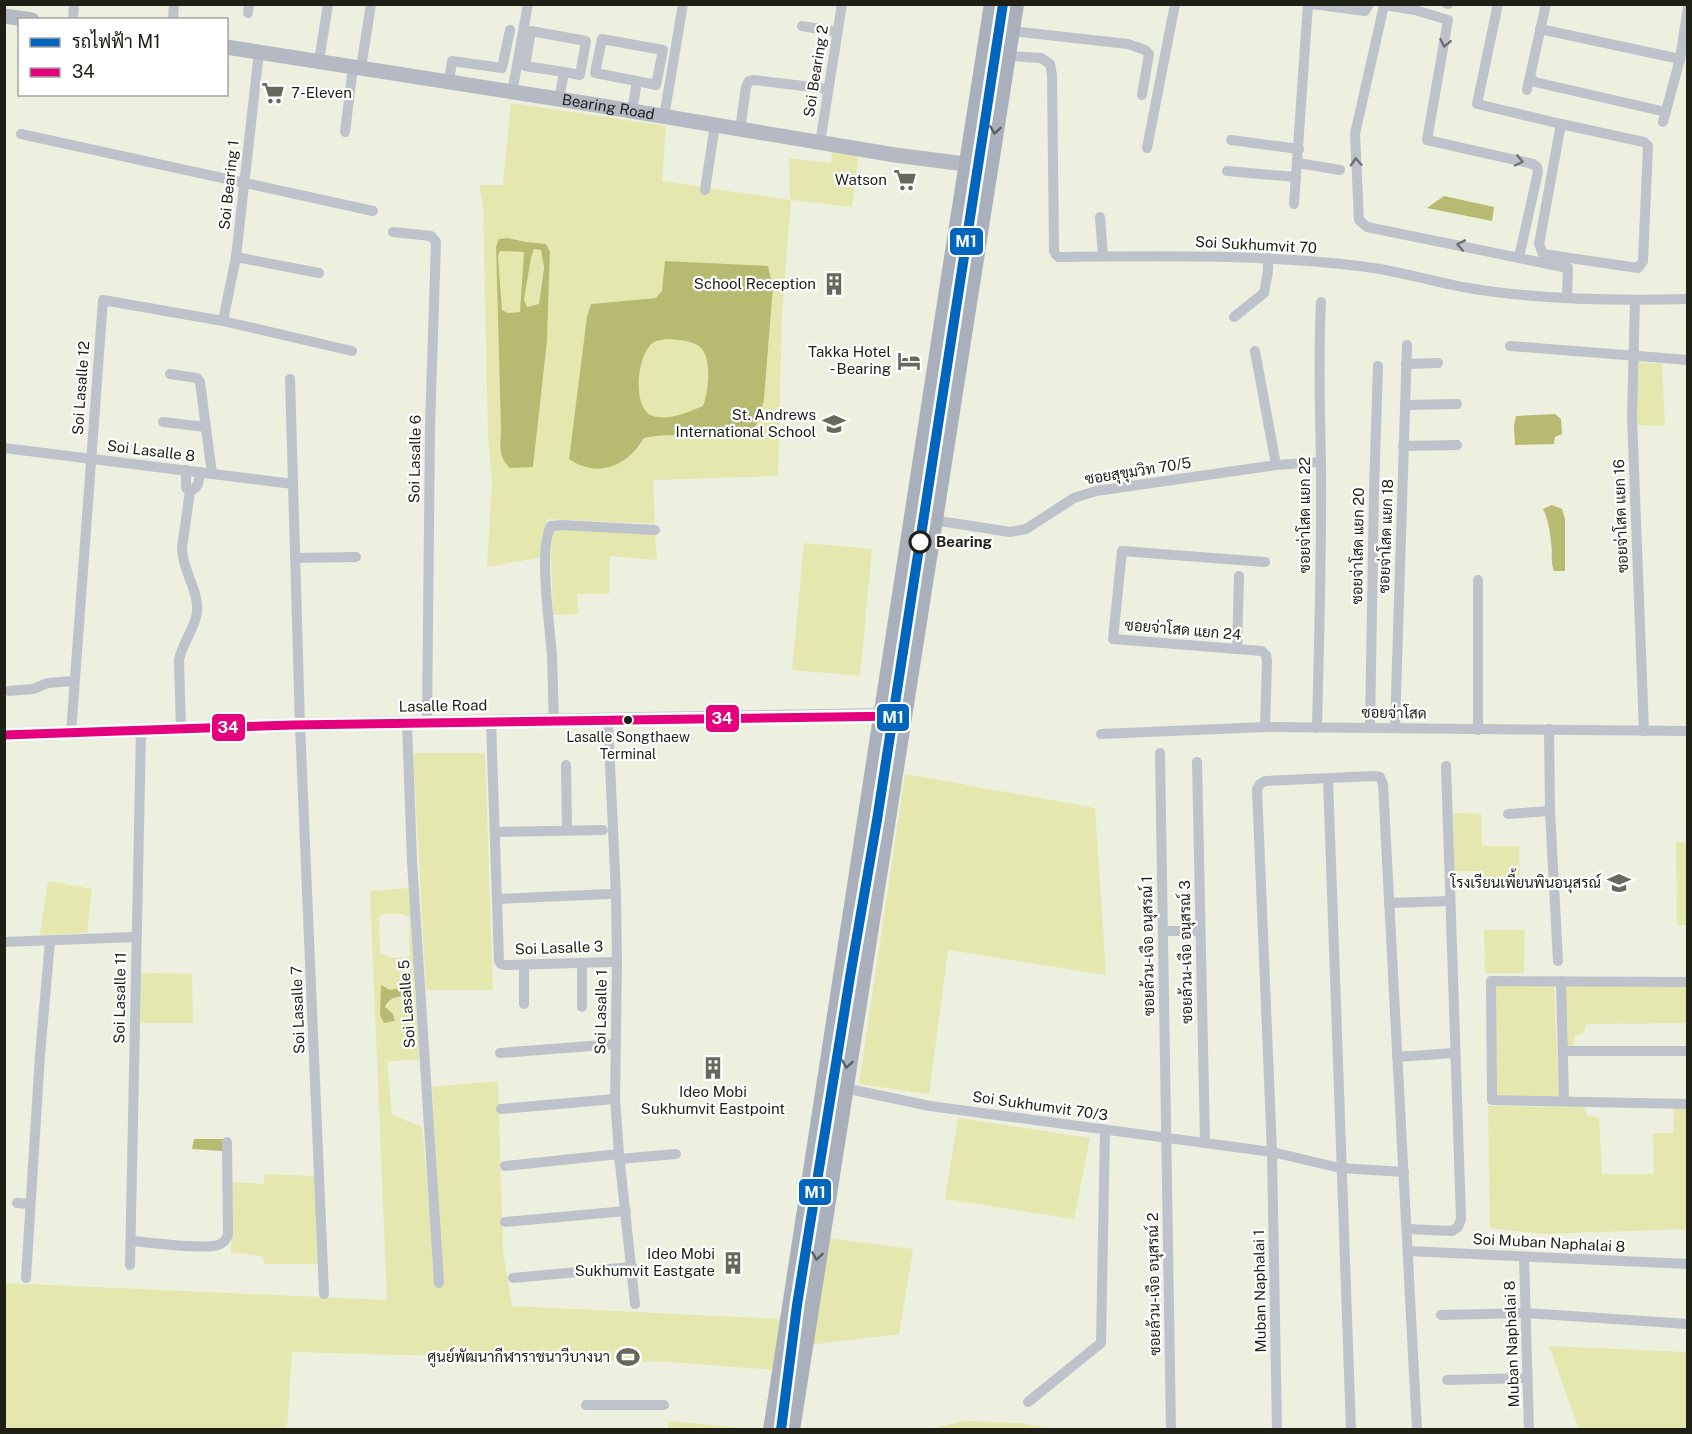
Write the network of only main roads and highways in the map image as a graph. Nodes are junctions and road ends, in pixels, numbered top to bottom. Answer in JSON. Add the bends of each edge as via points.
{"nodes":[{"id":1,"x":993,"y":4,"type":"edge"},
{"id":2,"x":1015,"y":4,"type":"edge"},
{"id":3,"x":228,"y":47,"type":"edge"},
{"id":4,"x":968,"y":165,"type":"junction"},
{"id":5,"x":989,"y":167,"type":"junction"},
{"id":6,"x":883,"y":715,"type":"junction"},
{"id":7,"x":902,"y":716,"type":"junction"},
{"id":8,"x":772,"y":1430,"type":"edge"},
{"id":9,"x":791,"y":1430,"type":"edge"}],
"edges":[{"from":1,"to":4,"type":"highway"},
{"from":2,"to":5,"type":"highway","one_way":true},
{"from":3,"to":4,"type":"main road","name":"Bearing Road"},
{"from":4,"to":5,"type":"main road","name":"Bearing Road"},
{"from":4,"to":6,"type":"highway"},
{"from":5,"to":7,"type":"highway"},
{"from":6,"to":7,"type":"highway"},
{"from":6,"to":8,"type":"highway"},
{"from":7,"to":9,"type":"highway","one_way":true}]}
